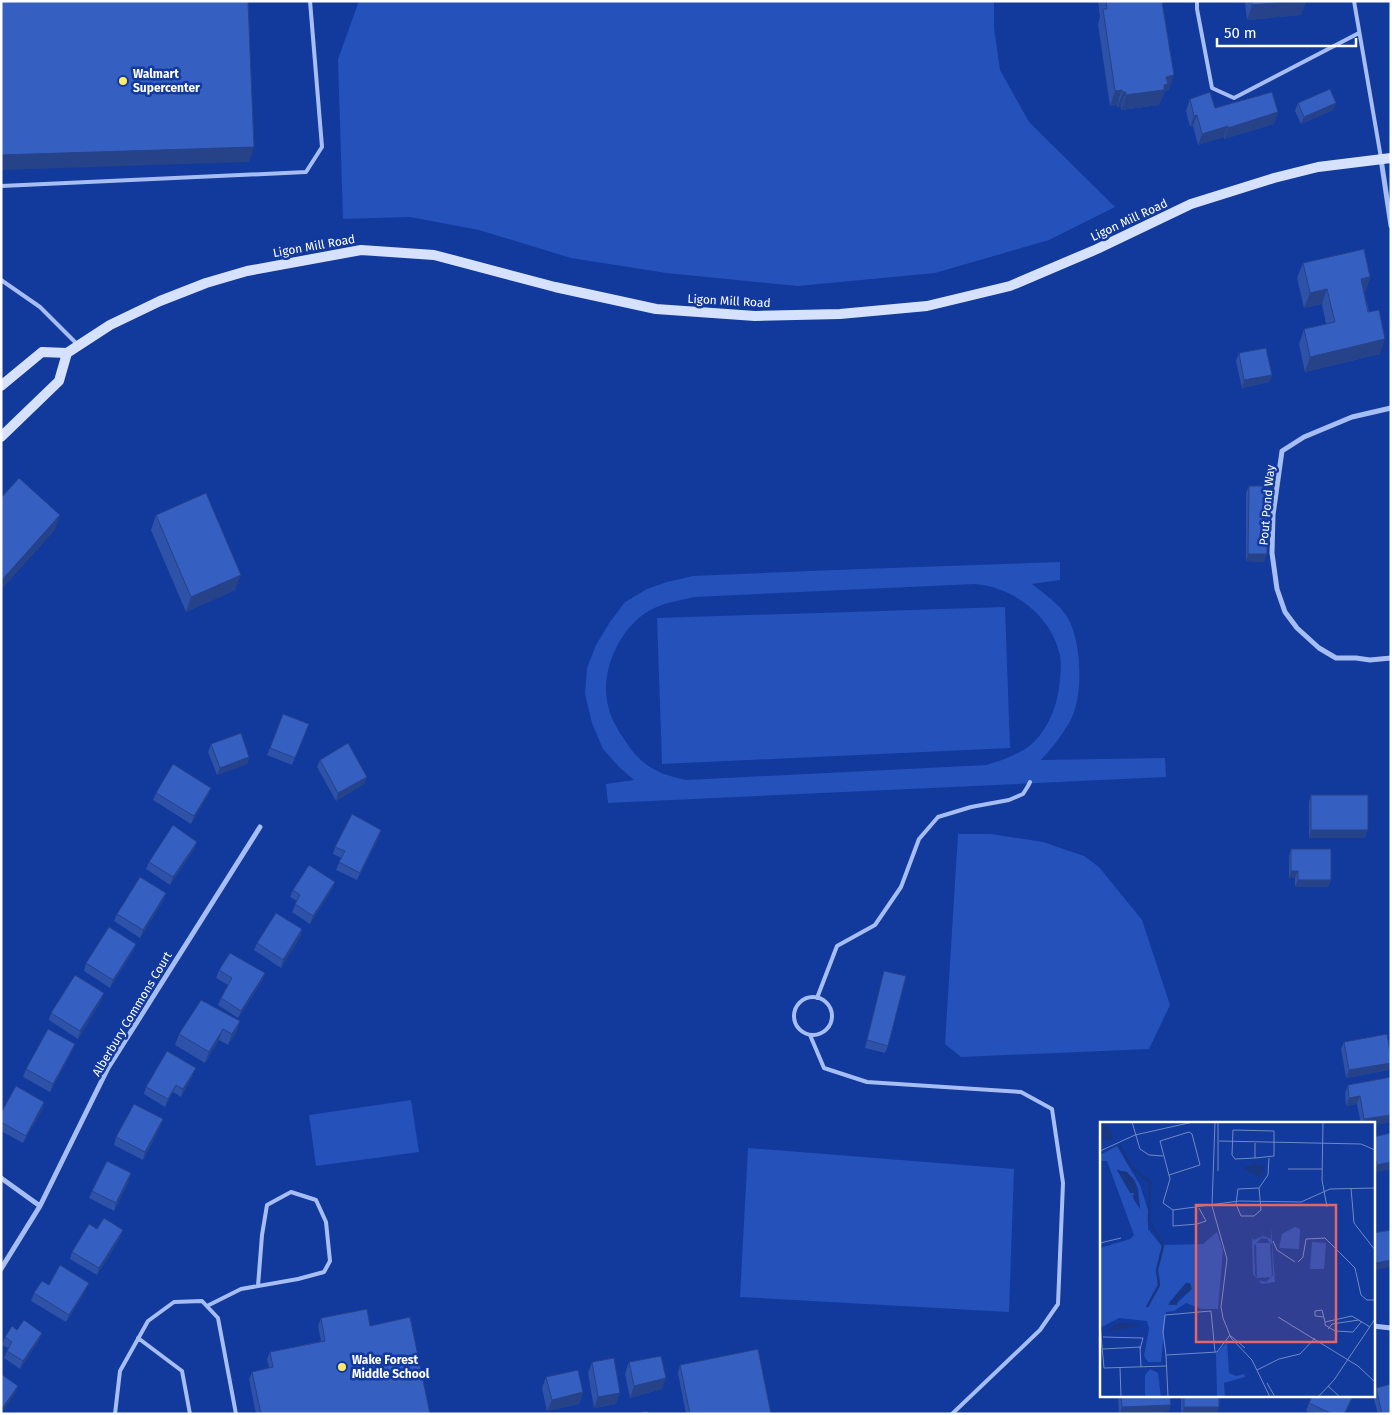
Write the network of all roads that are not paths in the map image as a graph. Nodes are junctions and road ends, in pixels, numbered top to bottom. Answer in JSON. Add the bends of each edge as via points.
{"nodes":[{"id":1,"x":310,"y":1,"type":"edge"},
{"id":2,"x":1196,"y":1,"type":"edge"},
{"id":3,"x":1354,"y":1,"type":"edge"},
{"id":4,"x":1359,"y":34,"type":"junction"},
{"id":5,"x":1386,"y":158,"type":"edge"},
{"id":6,"x":1,"y":186,"type":"edge"},
{"id":7,"x":1391,"y":226,"type":"edge"},
{"id":8,"x":1,"y":280,"type":"edge"},
{"id":9,"x":79,"y":346,"type":"junction"},
{"id":10,"x":67,"y":353,"type":"junction"},
{"id":11,"x":1,"y":386,"type":"edge"},
{"id":12,"x":1391,"y":408,"type":"edge"},
{"id":13,"x":1,"y":437,"type":"edge"},
{"id":14,"x":1391,"y":658,"type":"edge"},
{"id":15,"x":1030,"y":782,"type":"dead end"},
{"id":16,"x":260,"y":828,"type":"dead end"},
{"id":17,"x":817,"y":998,"type":"junction"},
{"id":18,"x":810,"y":1035,"type":"junction"},
{"id":19,"x":1,"y":1178,"type":"edge"},
{"id":20,"x":40,"y":1206,"type":"junction"},
{"id":21,"x":1,"y":1269,"type":"edge"},
{"id":22,"x":258,"y":1286,"type":"junction"},
{"id":23,"x":206,"y":1306,"type":"junction"},
{"id":24,"x":1374,"y":1326,"type":"edge"},
{"id":25,"x":1391,"y":1328,"type":"edge"},
{"id":26,"x":138,"y":1338,"type":"junction"},
{"id":27,"x":114,"y":1414,"type":"edge"},
{"id":28,"x":190,"y":1414,"type":"edge"},
{"id":29,"x":236,"y":1414,"type":"edge"},
{"id":30,"x":952,"y":1414,"type":"edge"}],
"edges":[{"from":1,"to":6,"type":"lane","via":[[322,147],[306,172]]},
{"from":2,"to":4,"type":"lane","via":[[1212,88],[1234,98]]},
{"from":3,"to":4,"type":"lane"},
{"from":4,"to":5,"type":"lane"},
{"from":5,"to":7,"type":"street"},
{"from":5,"to":9,"type":"main road","name":"Ligon Mill Road","via":[[1318,167],[1191,204],[1010,286],[927,306],[840,314],[755,316],[656,309],[434,255],[361,250],[247,271],[206,283],[160,301]]},
{"from":8,"to":9,"type":"lane","via":[[40,307]]},
{"from":9,"to":10,"type":"main road","name":"Ligon Mill Road"},
{"from":10,"to":11,"type":"main road","via":[[42,352]]},
{"from":10,"to":13,"type":"main road","via":[[58,381]]},
{"from":12,"to":14,"type":"street","name":"Pout Pond Way","via":[[1352,417],[1304,437],[1282,451],[1273,515],[1272,553],[1277,589],[1286,612],[1318,648],[1336,658]]},
{"from":15,"to":17,"type":"lane","via":[[1023,794],[1009,800],[938,817],[919,839],[901,887],[875,925],[837,946]]},
{"from":16,"to":20,"type":"street","name":"Alberbury Commons Court","via":[[108,1068]]},
{"from":17,"to":18,"type":"lane","via":[[828,1004],[831,1023],[822,1033]]},
{"from":17,"to":18,"type":"lane","via":[[804,1000],[794,1016],[799,1028]]},
{"from":18,"to":30,"type":"lane","via":[[824,1068],[867,1082],[1021,1092],[1052,1109],[1063,1182],[1058,1304],[1040,1330]]},
{"from":19,"to":20,"type":"street"},
{"from":20,"to":21,"type":"street","name":"Alberbury Commons Court"},
{"from":22,"to":22,"type":"lane","via":[[324,1272],[330,1261],[326,1222],[316,1200],[291,1192],[268,1205]]},
{"from":22,"to":23,"type":"lane","via":[[242,1289]]},
{"from":23,"to":26,"type":"lane","via":[[202,1301],[174,1302],[148,1321]]},
{"from":23,"to":29,"type":"lane","via":[[218,1318]]},
{"from":24,"to":25,"type":"street"},
{"from":26,"to":27,"type":"lane","via":[[120,1371]]},
{"from":26,"to":28,"type":"lane","via":[[182,1371]]}]}
